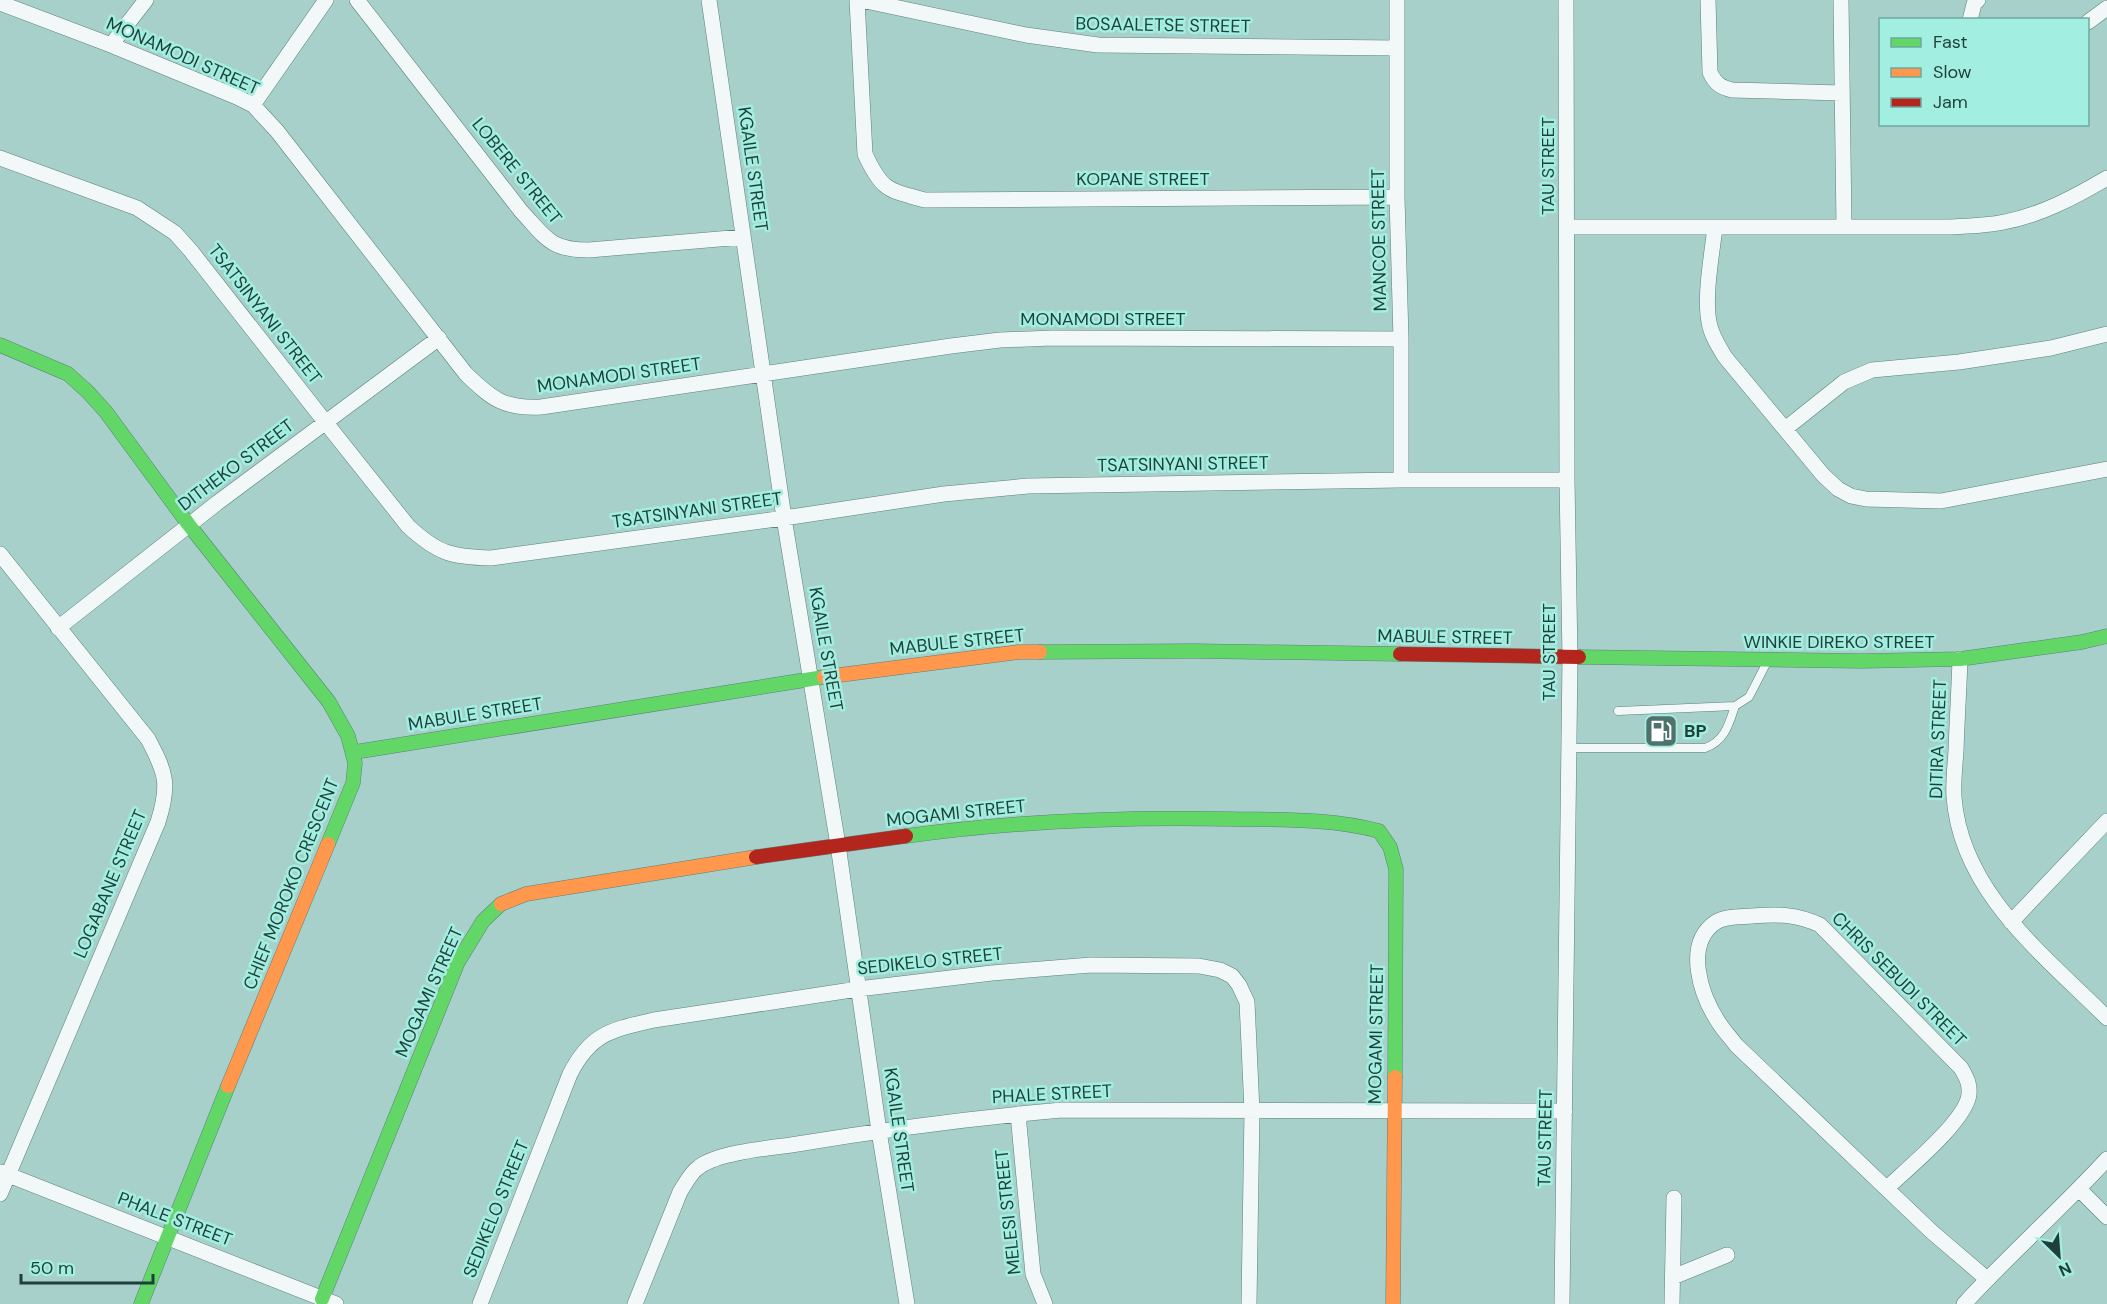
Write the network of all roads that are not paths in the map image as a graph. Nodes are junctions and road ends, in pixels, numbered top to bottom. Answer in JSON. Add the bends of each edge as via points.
{"nodes":[{"id":1,"x":146,"y":0,"type":"edge"},
{"id":2,"x":326,"y":0,"type":"edge"},
{"id":3,"x":357,"y":0,"type":"edge"},
{"id":4,"x":709,"y":0,"type":"edge"},
{"id":5,"x":859,"y":0,"type":"edge"},
{"id":6,"x":1397,"y":0,"type":"edge"},
{"id":7,"x":1566,"y":0,"type":"edge"},
{"id":8,"x":1708,"y":0,"type":"edge"},
{"id":9,"x":1841,"y":0,"type":"edge"},
{"id":10,"x":1978,"y":0,"type":"edge"},
{"id":11,"x":0,"y":3,"type":"edge"},
{"id":12,"x":2107,"y":8,"type":"edge"},
{"id":13,"x":1970,"y":18,"type":"edge"},
{"id":14,"x":2089,"y":21,"type":"edge"},
{"id":15,"x":111,"y":45,"type":"junction"},
{"id":16,"x":1397,"y":48,"type":"junction"},
{"id":17,"x":1841,"y":93,"type":"junction"},
{"id":18,"x":253,"y":105,"type":"junction"},
{"id":19,"x":0,"y":158,"type":"edge"},
{"id":20,"x":2107,"y":178,"type":"edge"},
{"id":21,"x":1396,"y":197,"type":"junction"},
{"id":22,"x":1568,"y":227,"type":"junction"},
{"id":23,"x":1715,"y":227,"type":"junction"},
{"id":24,"x":1844,"y":227,"type":"junction"},
{"id":25,"x":742,"y":237,"type":"junction"},
{"id":26,"x":2107,"y":334,"type":"edge"},
{"id":27,"x":439,"y":338,"type":"junction"},
{"id":28,"x":1401,"y":339,"type":"junction"},
{"id":29,"x":0,"y":345,"type":"edge"},
{"id":30,"x":762,"y":375,"type":"junction"},
{"id":31,"x":326,"y":423,"type":"junction"},
{"id":32,"x":1785,"y":429,"type":"junction"},
{"id":33,"x":2107,"y":468,"type":"edge"},
{"id":34,"x":1401,"y":480,"type":"junction"},
{"id":35,"x":1567,"y":480,"type":"junction"},
{"id":36,"x":784,"y":519,"type":"junction"},
{"id":37,"x":189,"y":525,"type":"junction"},
{"id":38,"x":0,"y":554,"type":"edge"},
{"id":39,"x":58,"y":628,"type":"junction"},
{"id":40,"x":2107,"y":636,"type":"edge"},
{"id":41,"x":1570,"y":657,"type":"junction"},
{"id":42,"x":1960,"y":659,"type":"junction"},
{"id":43,"x":1768,"y":660,"type":"junction"},
{"id":44,"x":811,"y":679,"type":"junction"},
{"id":45,"x":1735,"y":706,"type":"junction"},
{"id":46,"x":1618,"y":711,"type":"dead end"},
{"id":47,"x":1569,"y":748,"type":"junction"},
{"id":48,"x":354,"y":752,"type":"junction"},
{"id":49,"x":2107,"y":821,"type":"edge"},
{"id":50,"x":838,"y":845,"type":"junction"},
{"id":51,"x":2011,"y":922,"type":"junction"},
{"id":52,"x":858,"y":988,"type":"junction"},
{"id":53,"x":2107,"y":1018,"type":"edge"},
{"id":54,"x":1393,"y":1110,"type":"junction"},
{"id":55,"x":1252,"y":1111,"type":"junction"},
{"id":56,"x":1565,"y":1111,"type":"junction"},
{"id":57,"x":1018,"y":1114,"type":"junction"},
{"id":58,"x":879,"y":1131,"type":"junction"},
{"id":59,"x":2107,"y":1159,"type":"edge"},
{"id":60,"x":4,"y":1173,"type":"edge"},
{"id":61,"x":1887,"y":1188,"type":"junction"},
{"id":62,"x":2079,"y":1189,"type":"junction"},
{"id":63,"x":0,"y":1194,"type":"edge"},
{"id":64,"x":1674,"y":1198,"type":"dead end"},
{"id":65,"x":2107,"y":1217,"type":"edge"},
{"id":66,"x":169,"y":1238,"type":"junction"},
{"id":67,"x":1727,"y":1255,"type":"dead end"},
{"id":68,"x":1672,"y":1277,"type":"junction"},
{"id":69,"x":1987,"y":1279,"type":"junction"},
{"id":70,"x":329,"y":1301,"type":"edge"},
{"id":71,"x":141,"y":1304,"type":"edge"},
{"id":72,"x":480,"y":1304,"type":"edge"},
{"id":73,"x":635,"y":1304,"type":"edge"},
{"id":74,"x":907,"y":1304,"type":"edge"},
{"id":75,"x":1045,"y":1304,"type":"edge"},
{"id":76,"x":1249,"y":1304,"type":"edge"},
{"id":77,"x":1393,"y":1304,"type":"edge"},
{"id":78,"x":1562,"y":1304,"type":"edge"},
{"id":79,"x":1672,"y":1304,"type":"edge"},
{"id":80,"x":1964,"y":1304,"type":"edge"}],
"edges":[{"from":1,"to":15,"type":"street"},
{"from":2,"to":18,"type":"street"},
{"from":3,"to":25,"type":"street","name":"LOBERE STREET","via":[[550,243],[568,250],[589,250]]},
{"from":4,"to":25,"type":"street","name":"KGAILE STREET"},
{"from":5,"to":16,"type":"street","name":"BOSAALETSE STREET","via":[[1037,37],[1098,45]]},
{"from":5,"to":21,"type":"street","name":"KOPANE STREET","via":[[865,154],[875,176],[891,190],[926,200]]},
{"from":6,"to":16,"type":"street","name":"MANCOE STREET"},
{"from":7,"to":22,"type":"street","name":"TAU STREET"},
{"from":8,"to":17,"type":"street","via":[[1710,72],[1720,87]]},
{"from":9,"to":17,"type":"street"},
{"from":10,"to":13,"type":"street"},
{"from":11,"to":15,"type":"street","name":"MONAMODI STREET"},
{"from":12,"to":14,"type":"street"},
{"from":15,"to":18,"type":"street","name":"MONAMODI STREET"},
{"from":16,"to":21,"type":"street","name":"MANCOE STREET"},
{"from":17,"to":24,"type":"street"},
{"from":18,"to":27,"type":"street","name":"MONAMODI STREET"},
{"from":19,"to":31,"type":"street","name":"TSATSINYANI STREET","via":[[137,208],[175,232]]},
{"from":20,"to":24,"type":"street","via":[[2049,208],[2005,222],[1948,227]]},
{"from":21,"to":28,"type":"street","name":"MANCOE STREET"},
{"from":22,"to":23,"type":"street"},
{"from":22,"to":35,"type":"street","name":"TAU STREET"},
{"from":23,"to":24,"type":"street"},
{"from":23,"to":32,"type":"street","via":[[1709,324],[1725,357]]},
{"from":25,"to":30,"type":"street","name":"KGAILE STREET"},
{"from":26,"to":32,"type":"street","via":[[2051,348],[1872,370],[1844,382]]},
{"from":27,"to":30,"type":"street","name":"MONAMODI STREET","via":[[484,392],[520,408]]},
{"from":27,"to":31,"type":"street","name":"DITHEKO STREET"},
{"from":28,"to":30,"type":"street","name":"MONAMODI STREET","via":[[1010,340],[895,353]]},
{"from":28,"to":34,"type":"street","name":"MANCOE STREET"},
{"from":29,"to":37,"type":"street","name":"CHIEF MOROKO CRESCENT","via":[[68,374],[88,392]]},
{"from":30,"to":36,"type":"street","name":"KGAILE STREET"},
{"from":31,"to":36,"type":"street","name":"TSATSINYANI STREET","via":[[408,526],[424,541],[459,557],[491,558]]},
{"from":31,"to":37,"type":"street","name":"DITHEKO STREET"},
{"from":32,"to":33,"type":"street","via":[[1838,489],[1866,500],[1941,501]]},
{"from":34,"to":35,"type":"street","name":"TSATSINYANI STREET"},
{"from":34,"to":36,"type":"street","name":"TSATSINYANI STREET","via":[[1028,486],[944,494]]},
{"from":35,"to":41,"type":"street","name":"TAU STREET"},
{"from":36,"to":44,"type":"street","name":"KGAILE STREET"},
{"from":37,"to":39,"type":"street","name":"DITHEKO STREET"},
{"from":37,"to":48,"type":"street","name":"CHIEF MOROKO CRESCENT","via":[[329,702],[346,729]]},
{"from":38,"to":39,"type":"street","name":"LOGABANE STREET"},
{"from":39,"to":60,"type":"street","name":"LOGABANE STREET","via":[[148,739],[166,781],[164,802]]},
{"from":40,"to":42,"type":"street","name":"WINKIE DIREKO STREET"},
{"from":41,"to":43,"type":"street","name":"WINKIE DIREKO STREET"},
{"from":41,"to":44,"type":"street","name":"MABULE STREET","via":[[1019,652]]},
{"from":41,"to":47,"type":"street","name":"TAU STREET"},
{"from":42,"to":43,"type":"street","name":"WINKIE DIREKO STREET"},
{"from":42,"to":51,"type":"street","name":"DITIRA STREET","via":[[1954,796],[1959,828],[1968,858]]},
{"from":43,"to":45,"type":"lane","via":[[1749,697]]},
{"from":44,"to":48,"type":"street","name":"MABULE STREET"},
{"from":44,"to":50,"type":"street","name":"KGAILE STREET"},
{"from":45,"to":46,"type":"lane"},
{"from":45,"to":47,"type":"lane","via":[[1720,740],[1705,748]]},
{"from":47,"to":56,"type":"street","name":"TAU STREET"},
{"from":48,"to":66,"type":"street","name":"CHIEF MOROKO CRESCENT","via":[[355,774],[346,801]]},
{"from":49,"to":51,"type":"street"},
{"from":50,"to":52,"type":"street","name":"KGAILE STREET"},
{"from":50,"to":54,"type":"street","name":"MOGAMI STREET","via":[[952,830],[1111,819],[1322,820],[1379,831],[1390,847],[1396,869]]},
{"from":50,"to":70,"type":"street","name":"MOGAMI STREET","via":[[526,894],[487,915],[458,962]]},
{"from":51,"to":53,"type":"street","name":"DITIRA STREET"},
{"from":52,"to":55,"type":"street","name":"SEDIKELO STREET","via":[[1091,965],[1199,966],[1220,970],[1232,976],[1247,1002]]},
{"from":52,"to":58,"type":"street","name":"KGAILE STREET"},
{"from":52,"to":72,"type":"street","name":"SEDIKELO STREET","via":[[654,1020],[592,1041],[570,1074]]},
{"from":54,"to":55,"type":"street","name":"PHALE STREET"},
{"from":54,"to":56,"type":"street","name":"PHALE STREET"},
{"from":54,"to":77,"type":"street","name":"MOGAMI STREET"},
{"from":55,"to":57,"type":"street","name":"PHALE STREET","via":[[1062,1110]]},
{"from":55,"to":76,"type":"street","name":"SEDIKELO STREET"},
{"from":56,"to":78,"type":"street","name":"TAU STREET"},
{"from":57,"to":58,"type":"street","name":"PHALE STREET"},
{"from":57,"to":75,"type":"street","name":"MELESI STREET","via":[[1033,1274]]},
{"from":58,"to":73,"type":"street","name":"PHALE STREET","via":[[755,1150],[698,1167],[680,1192]]},
{"from":58,"to":74,"type":"street","name":"KGAILE STREET"},
{"from":59,"to":62,"type":"street"},
{"from":60,"to":63,"type":"street","name":"LOGABANE STREET"},
{"from":60,"to":66,"type":"street","name":"PHALE STREET"},
{"from":61,"to":61,"type":"street","name":"CHRIS SEBUDI STREET","via":[[1737,1045],[1719,1023],[1698,973],[1697,951],[1703,936],[1717,921],[1777,914],[1801,916],[1820,925],[1960,1068],[1969,1082],[1965,1108],[1953,1124]]},
{"from":61,"to":69,"type":"street","name":"CHRIS SEBUDI STREET"},
{"from":62,"to":65,"type":"street"},
{"from":62,"to":69,"type":"street"},
{"from":64,"to":68,"type":"street"},
{"from":66,"to":70,"type":"street","name":"PHALE STREET"},
{"from":66,"to":71,"type":"street","name":"CHIEF MOROKO CRESCENT"},
{"from":67,"to":68,"type":"street"},
{"from":68,"to":79,"type":"street"},
{"from":69,"to":80,"type":"street"}]}
